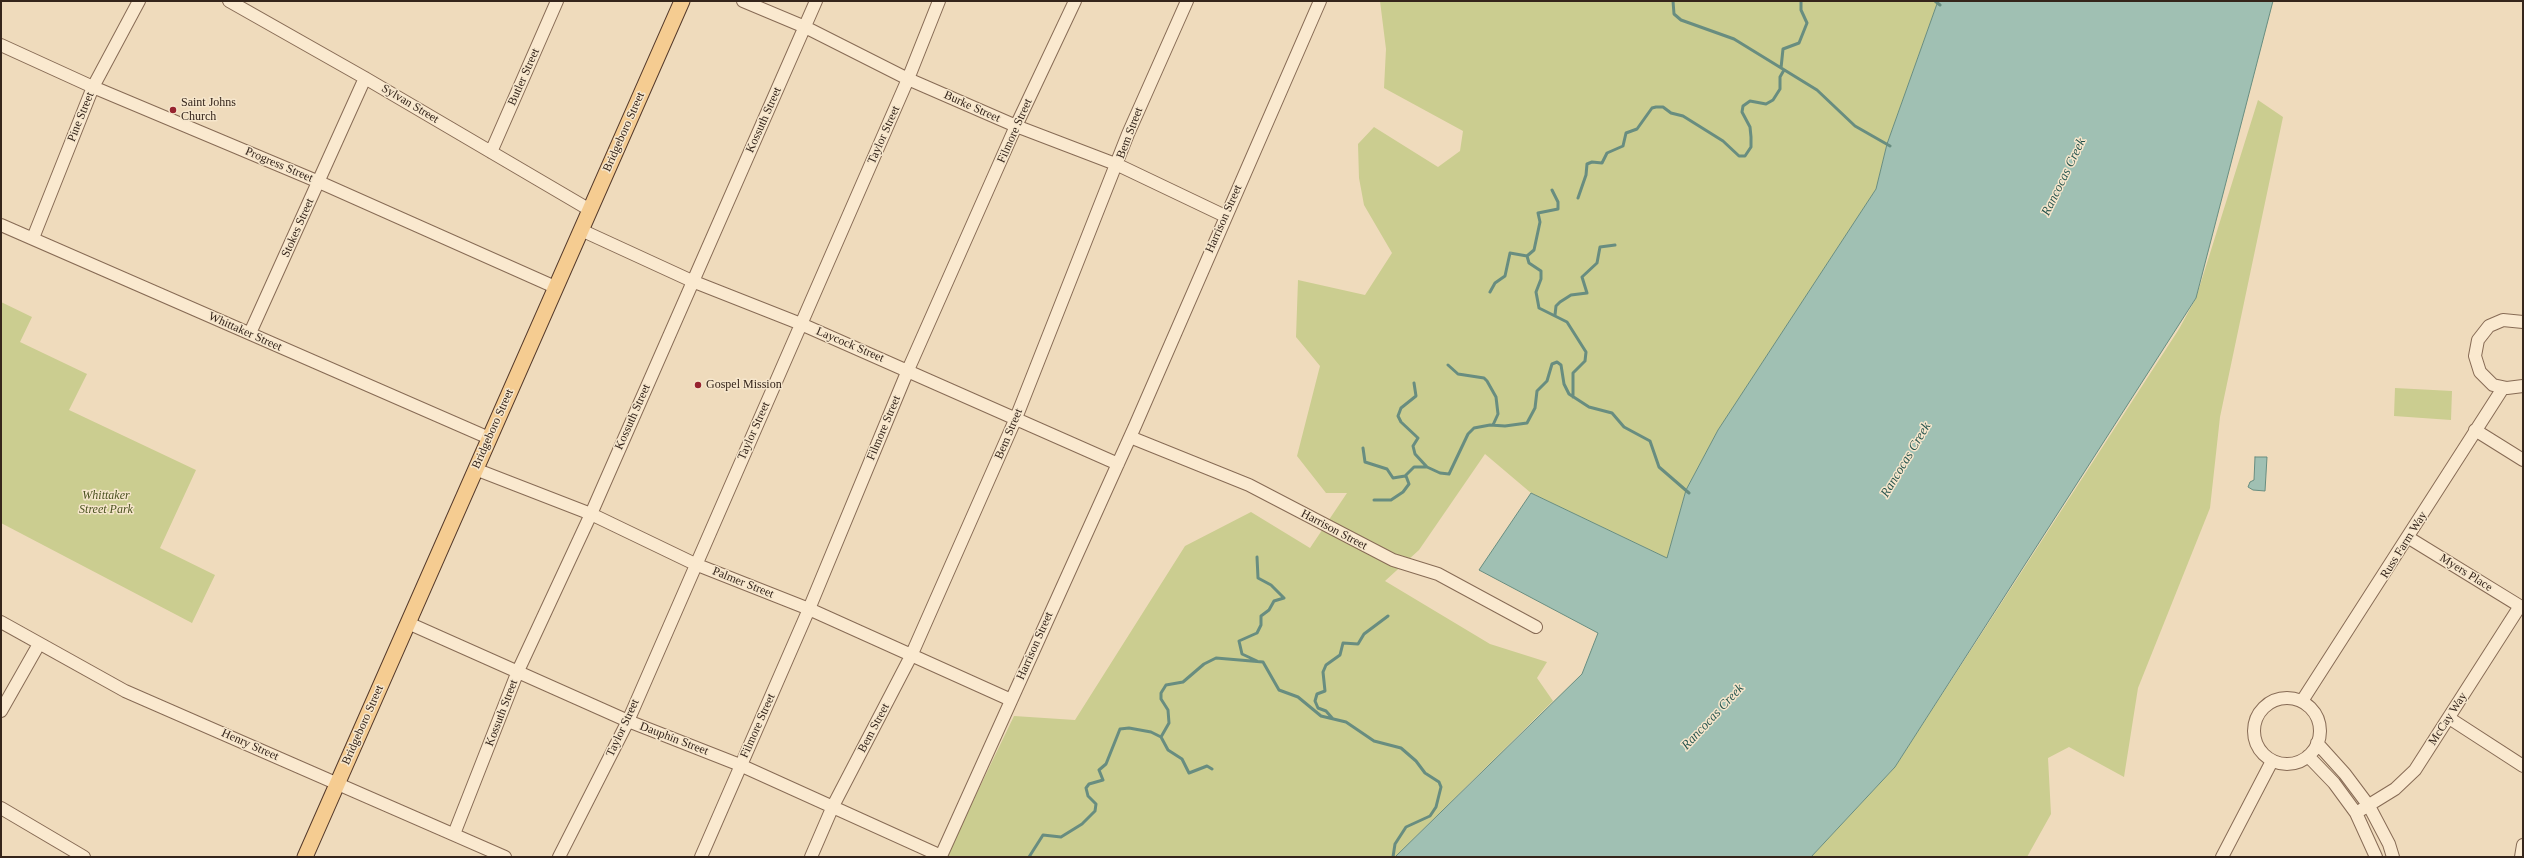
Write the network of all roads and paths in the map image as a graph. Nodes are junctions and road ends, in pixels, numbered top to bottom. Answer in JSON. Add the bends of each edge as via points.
{"nodes":[{"id":1,"x":139,"y":1,"type":"edge"},
{"id":2,"x":229,"y":1,"type":"edge"},
{"id":3,"x":557,"y":1,"type":"edge"},
{"id":4,"x":743,"y":1,"type":"edge"},
{"id":5,"x":816,"y":1,"type":"edge"},
{"id":6,"x":938,"y":1,"type":"edge"},
{"id":7,"x":1075,"y":1,"type":"edge"},
{"id":8,"x":1187,"y":1,"type":"edge"},
{"id":9,"x":1320,"y":1,"type":"edge"},
{"id":10,"x":678,"y":2,"type":"edge"},
{"id":11,"x":805,"y":27,"type":"junction"},
{"id":12,"x":1,"y":45,"type":"edge"},
{"id":13,"x":365,"y":78,"type":"junction"},
{"id":14,"x":908,"y":79,"type":"junction"},
{"id":15,"x":93,"y":87,"type":"junction"},
{"id":16,"x":1016,"y":126,"type":"junction"},
{"id":17,"x":491,"y":152,"type":"junction"},
{"id":18,"x":1118,"y":165,"type":"junction"},
{"id":19,"x":319,"y":182,"type":"junction"},
{"id":20,"x":590,"y":210,"type":"junction"},
{"id":21,"x":1225,"y":216,"type":"junction"},
{"id":22,"x":1,"y":225,"type":"edge"},
{"id":23,"x":581,"y":230,"type":"junction"},
{"id":24,"x":33,"y":238,"type":"junction"},
{"id":25,"x":692,"y":281,"type":"junction"},
{"id":26,"x":555,"y":287,"type":"junction"},
{"id":27,"x":2523,"y":322,"type":"edge"},
{"id":28,"x":801,"y":324,"type":"junction"},
{"id":29,"x":250,"y":333,"type":"junction"},
{"id":30,"x":908,"y":370,"type":"junction"},
{"id":31,"x":2523,"y":386,"type":"edge"},
{"id":32,"x":2503,"y":388,"type":"junction"},
{"id":33,"x":1016,"y":418,"type":"junction"},
{"id":34,"x":2475,"y":430,"type":"junction"},
{"id":35,"x":1130,"y":437,"type":"junction"},
{"id":36,"x":489,"y":438,"type":"junction"},
{"id":37,"x":2523,"y":460,"type":"edge"},
{"id":38,"x":1118,"y":464,"type":"junction"},
{"id":39,"x":475,"y":470,"type":"junction"},
{"id":40,"x":591,"y":514,"type":"junction"},
{"id":41,"x":2409,"y":538,"type":"junction"},
{"id":42,"x":695,"y":564,"type":"junction"},
{"id":43,"x":2521,"y":607,"type":"edge"},
{"id":44,"x":809,"y":609,"type":"junction"},
{"id":45,"x":1,"y":622,"type":"edge"},
{"id":46,"x":408,"y":623,"type":"junction"},
{"id":47,"x":1536,"y":627,"type":"dead end"},
{"id":48,"x":39,"y":644,"type":"junction"},
{"id":49,"x":911,"y":656,"type":"junction"},
{"id":50,"x":518,"y":671,"type":"junction"},
{"id":51,"x":1011,"y":700,"type":"junction"},
{"id":52,"x":2302,"y":701,"type":"junction"},
{"id":53,"x":1,"y":711,"type":"edge"},
{"id":54,"x":2449,"y":718,"type":"junction"},
{"id":55,"x":628,"y":721,"type":"junction"},
{"id":56,"x":2317,"y":743,"type":"junction"},
{"id":57,"x":2308,"y":756,"type":"junction"},
{"id":58,"x":2272,"y":761,"type":"junction"},
{"id":59,"x":740,"y":765,"type":"junction"},
{"id":60,"x":2523,"y":766,"type":"edge"},
{"id":61,"x":337,"y":783,"type":"junction"},
{"id":62,"x":833,"y":806,"type":"junction"},
{"id":63,"x":2369,"y":806,"type":"junction"},
{"id":64,"x":1,"y":808,"type":"edge"},
{"id":65,"x":2356,"y":813,"type":"junction"},
{"id":66,"x":454,"y":834,"type":"junction"},
{"id":67,"x":2523,"y":845,"type":"edge"},
{"id":68,"x":940,"y":856,"type":"edge"},
{"id":69,"x":84,"y":857,"type":"edge"},
{"id":70,"x":305,"y":857,"type":"edge"},
{"id":71,"x":504,"y":857,"type":"edge"},
{"id":72,"x":559,"y":857,"type":"edge"},
{"id":73,"x":701,"y":857,"type":"edge"},
{"id":74,"x":811,"y":857,"type":"edge"},
{"id":75,"x":2222,"y":857,"type":"edge"},
{"id":76,"x":2376,"y":857,"type":"edge"},
{"id":77,"x":2393,"y":857,"type":"edge"},
{"id":78,"x":2521,"y":857,"type":"edge"}],
"edges":[{"from":1,"to":15,"type":"street","name":"Pine Street"},
{"from":2,"to":13,"type":"street","name":"Sylvan Street"},
{"from":3,"to":17,"type":"street","name":"Butler Street"},
{"from":4,"to":11,"type":"street","name":"Burke Street"},
{"from":5,"to":11,"type":"street","name":"Kossuth Street"},
{"from":6,"to":14,"type":"street","name":"Taylor Street"},
{"from":7,"to":16,"type":"street","name":"Filmore Street"},
{"from":8,"to":18,"type":"street","name":"Bem Street","via":[[1128,134]]},
{"from":9,"to":21,"type":"street","name":"Harrison Street"},
{"from":10,"to":20,"type":"main road","name":"Bridgeboro Street"},
{"from":11,"to":14,"type":"street","name":"Burke Street"},
{"from":11,"to":25,"type":"street","name":"Kossuth Street"},
{"from":12,"to":15,"type":"street","name":"Progress Street"},
{"from":13,"to":17,"type":"street","name":"Sylvan Street"},
{"from":13,"to":19,"type":"street","name":"Stokes Street"},
{"from":14,"to":16,"type":"street","name":"Burke Street"},
{"from":14,"to":28,"type":"street","name":"Taylor Street"},
{"from":15,"to":19,"type":"street","name":"Progress Street"},
{"from":15,"to":24,"type":"street","name":"Pine Street"},
{"from":16,"to":18,"type":"street","name":"Burke Street"},
{"from":16,"to":30,"type":"street","name":"Filmore Street"},
{"from":17,"to":20,"type":"street","name":"Sylvan Street"},
{"from":18,"to":21,"type":"street","name":"Burke Street"},
{"from":18,"to":33,"type":"street","name":"Bem Street"},
{"from":19,"to":26,"type":"street","name":"Progress Street"},
{"from":19,"to":29,"type":"street","name":"Stokes Street"},
{"from":20,"to":23,"type":"main road","name":"Bridgeboro Street"},
{"from":21,"to":35,"type":"street","name":"Harrison Street"},
{"from":22,"to":24,"type":"street","name":"Whittaker Street"},
{"from":23,"to":25,"type":"street","name":"Laycock Street"},
{"from":23,"to":26,"type":"main road","name":"Bridgeboro Street"},
{"from":24,"to":29,"type":"street","name":"Whittaker Street"},
{"from":25,"to":28,"type":"street","name":"Laycock Street"},
{"from":25,"to":40,"type":"street","name":"Kossuth Street"},
{"from":26,"to":36,"type":"main road","name":"Bridgeboro Street"},
{"from":27,"to":32,"type":"street","via":[[2512,319],[2495,322],[2484,330],[2476,344],[2475,356],[2480,372],[2489,382]]},
{"from":28,"to":30,"type":"street","name":"Laycock Street"},
{"from":28,"to":42,"type":"street","name":"Taylor Street"},
{"from":29,"to":36,"type":"street","name":"Whittaker Street"},
{"from":30,"to":33,"type":"street","name":"Laycock Street"},
{"from":30,"to":44,"type":"street","name":"Filmore Street"},
{"from":31,"to":32,"type":"street"},
{"from":32,"to":34,"type":"street","name":"Russ Farm Way"},
{"from":33,"to":38,"type":"street","name":"Laycock Street"},
{"from":33,"to":49,"type":"street","name":"Bem Street"},
{"from":34,"to":37,"type":"street"},
{"from":34,"to":41,"type":"street","name":"Russ Farm Way"},
{"from":35,"to":38,"type":"street","name":"Harrison Street"},
{"from":35,"to":47,"type":"street","name":"Harrison Street","via":[[1249,485],[1393,560],[1438,574]]},
{"from":36,"to":39,"type":"main road","name":"Bridgeboro Street"},
{"from":38,"to":51,"type":"street","name":"Harrison Street"},
{"from":39,"to":40,"type":"street","name":"Palmer Street"},
{"from":39,"to":46,"type":"main road","name":"Bridgeboro Street"},
{"from":40,"to":42,"type":"street","name":"Palmer Street"},
{"from":40,"to":50,"type":"street","name":"Kossuth Street"},
{"from":41,"to":43,"type":"street","name":"Myers Place"},
{"from":41,"to":52,"type":"street","name":"Russ Farm Way"},
{"from":42,"to":44,"type":"street","name":"Palmer Street"},
{"from":42,"to":55,"type":"street","name":"Taylor Street"},
{"from":43,"to":54,"type":"street","name":"McCay Way"},
{"from":44,"to":49,"type":"street","name":"Palmer Street"},
{"from":44,"to":59,"type":"street","name":"Filmore Street"},
{"from":45,"to":48,"type":"street","name":"Henry Street"},
{"from":46,"to":50,"type":"street","name":"Dauphin Street"},
{"from":46,"to":61,"type":"main road","name":"Bridgeboro Street"},
{"from":48,"to":53,"type":"street"},
{"from":48,"to":61,"type":"street","name":"Henry Street","via":[[125,691]]},
{"from":49,"to":51,"type":"street","name":"Palmer Street"},
{"from":49,"to":62,"type":"street","name":"Bem Street"},
{"from":50,"to":55,"type":"street","name":"Dauphin Street"},
{"from":50,"to":66,"type":"street","name":"Kossuth Street"},
{"from":51,"to":68,"type":"street","name":"Harrison Street"},
{"from":52,"to":56,"type":"street","via":[[2310,707],[2318,722]]},
{"from":52,"to":58,"type":"street","via":[[2280,698],[2268,703],[2258,714],[2253,731],[2254,739],[2261,752]]},
{"from":54,"to":60,"type":"street"},
{"from":54,"to":63,"type":"street","name":"McCay Way","via":[[2414,770],[2395,789]]},
{"from":55,"to":59,"type":"street","name":"Dauphin Street"},
{"from":55,"to":72,"type":"street","name":"Taylor Street"},
{"from":56,"to":57,"type":"street"},
{"from":56,"to":63,"type":"street"},
{"from":57,"to":58,"type":"street","via":[[2292,763]]},
{"from":57,"to":65,"type":"street","via":[[2334,783]]},
{"from":58,"to":75,"type":"street"},
{"from":59,"to":62,"type":"street","name":"Dauphin Street"},
{"from":59,"to":73,"type":"street","name":"Filmore Street"},
{"from":61,"to":66,"type":"street","name":"Henry Street"},
{"from":61,"to":70,"type":"main road","name":"Bridgeboro Street"},
{"from":62,"to":68,"type":"street","name":"Dauphin Street"},
{"from":62,"to":74,"type":"street","name":"Bem Street"},
{"from":63,"to":65,"type":"street","name":"McCay Way"},
{"from":63,"to":77,"type":"street"},
{"from":64,"to":69,"type":"street"},
{"from":65,"to":76,"type":"street"},
{"from":66,"to":71,"type":"street","name":"Henry Street"},
{"from":67,"to":78,"type":"street"}]}
